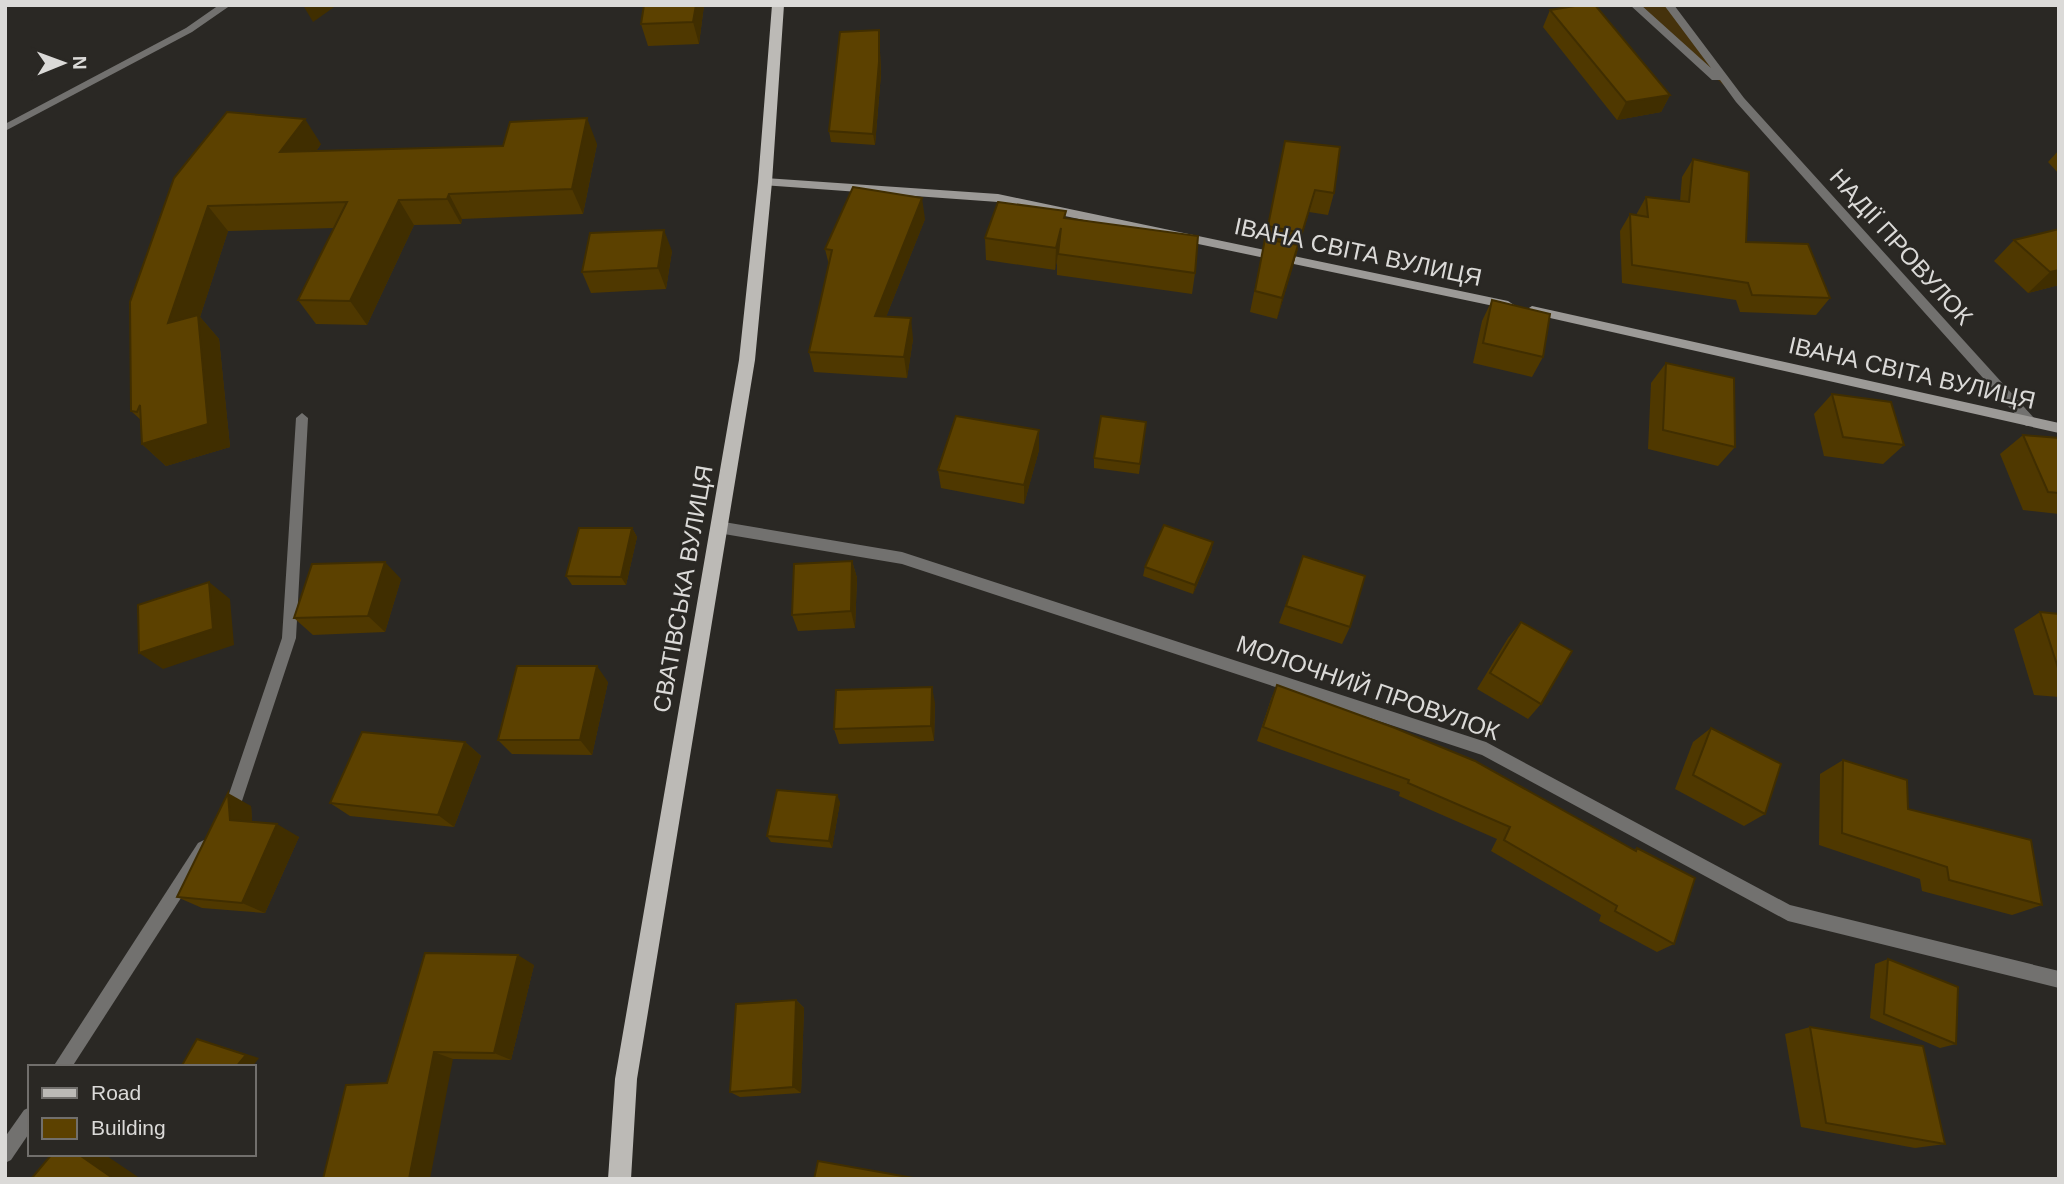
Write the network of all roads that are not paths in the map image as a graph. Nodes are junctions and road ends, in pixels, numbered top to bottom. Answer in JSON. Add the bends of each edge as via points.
{"nodes":[{"id":1,"x":226,"y":5,"type":"edge"},
{"id":2,"x":778,"y":5,"type":"edge"},
{"id":3,"x":1635,"y":5,"type":"edge"},
{"id":4,"x":1669,"y":5,"type":"edge"},
{"id":5,"x":1740,"y":100,"type":"junction"},
{"id":6,"x":5,"y":128,"type":"edge"},
{"id":7,"x":765,"y":182,"type":"junction"},
{"id":8,"x":302,"y":418,"type":"dead end"},
{"id":9,"x":2031,"y":422,"type":"junction"},
{"id":10,"x":2059,"y":428,"type":"edge"},
{"id":11,"x":718,"y":527,"type":"junction"},
{"id":12,"x":2059,"y":980,"type":"edge"},
{"id":13,"x":63,"y":1065,"type":"edge"},
{"id":14,"x":28,"y":1119,"type":"edge"},
{"id":15,"x":5,"y":1154,"type":"edge"},
{"id":16,"x":619,"y":1179,"type":"edge"}],
"edges":[{"from":1,"to":6,"type":"street"},
{"from":2,"to":7,"type":"main road","name":"СВАТІВСЬКА ВУЛИЦЯ"},
{"from":3,"to":5,"type":"street","name":"НАДІЇ ПРОВУЛОК"},
{"from":4,"to":5,"type":"street","name":"НАДІЇ ПРОВУЛОК"},
{"from":5,"to":9,"type":"street","name":"НАДІЇ ПРОВУЛОК"},
{"from":7,"to":9,"type":"street","name":"ІВАНА СВІТА ВУЛИЦЯ","via":[[998,198],[1646,334]]},
{"from":7,"to":11,"type":"main road","name":"СВАТІВСЬКА ВУЛИЦЯ","via":[[747,360]]},
{"from":8,"to":13,"type":"street","via":[[289,638],[234,801]]},
{"from":9,"to":10,"type":"street","name":"ІВАНА СВІТА ВУЛИЦЯ"},
{"from":11,"to":12,"type":"street","name":"МОЛОЧНИЙ ПРОВУЛОК","via":[[902,558],[1486,749],[1788,913]]},
{"from":11,"to":16,"type":"main road","name":"СВАТІВСЬКА ВУЛИЦЯ","via":[[626,1079]]},
{"from":14,"to":15,"type":"street"}]}
